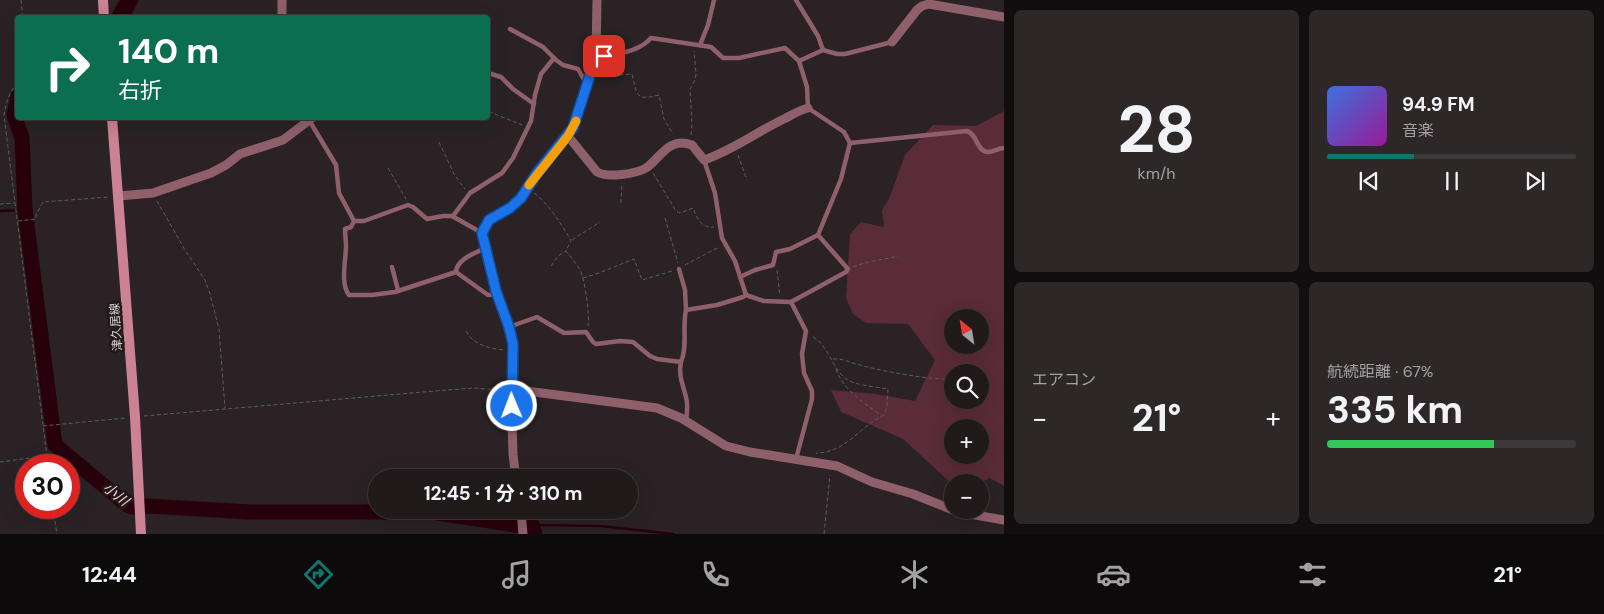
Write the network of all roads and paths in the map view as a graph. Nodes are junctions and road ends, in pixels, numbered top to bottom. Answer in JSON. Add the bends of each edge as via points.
{"nodes":[{"id":1,"x":21,"y":0,"type":"edge"},
{"id":2,"x":103,"y":0,"type":"edge"},
{"id":3,"x":282,"y":0,"type":"edge"},
{"id":4,"x":597,"y":0,"type":"edge"},
{"id":5,"x":714,"y":0,"type":"edge"},
{"id":6,"x":796,"y":0,"type":"edge"},
{"id":7,"x":23,"y":15,"type":"edge"},
{"id":8,"x":104,"y":15,"type":"edge"},
{"id":9,"x":282,"y":15,"type":"edge"},
{"id":10,"x":1004,"y":17,"type":"edge"},
{"id":11,"x":510,"y":29,"type":"dead end"},
{"id":12,"x":892,"y":42,"type":"joint"},
{"id":13,"x":698,"y":45,"type":"junction"},
{"id":14,"x":823,"y":50,"type":"junction"},
{"id":15,"x":554,"y":58,"type":"junction"},
{"id":16,"x":595,"y":60,"type":"junction"},
{"id":17,"x":799,"y":60,"type":"junction"},
{"id":18,"x":592,"y":73,"type":"junction"},
{"id":19,"x":490,"y":74,"type":"edge"},
{"id":20,"x":15,"y":86,"type":"edge"},
{"id":21,"x":587,"y":86,"type":"junction"},
{"id":22,"x":534,"y":104,"type":"junction"},
{"id":23,"x":808,"y":108,"type":"junction"},
{"id":24,"x":490,"y":112,"type":"edge"},
{"id":25,"x":112,"y":120,"type":"edge"},
{"id":26,"x":309,"y":120,"type":"edge"},
{"id":27,"x":311,"y":120,"type":"edge"},
{"id":28,"x":528,"y":128,"type":"junction"},
{"id":29,"x":568,"y":136,"type":"junction"},
{"id":30,"x":438,"y":142,"type":"dead end"},
{"id":31,"x":850,"y":142,"type":"junction"},
{"id":32,"x":677,"y":144,"type":"junction"},
{"id":33,"x":689,"y":144,"type":"junction"},
{"id":34,"x":1004,"y":148,"type":"edge"},
{"id":35,"x":738,"y":154,"type":"dead end"},
{"id":36,"x":704,"y":160,"type":"junction"},
{"id":37,"x":647,"y":167,"type":"junction"},
{"id":38,"x":388,"y":168,"type":"dead end"},
{"id":39,"x":622,"y":174,"type":"junction"},
{"id":40,"x":746,"y":180,"type":"dead end"},
{"id":41,"x":527,"y":188,"type":"junction"},
{"id":42,"x":153,"y":193,"type":"junction"},
{"id":43,"x":470,"y":193,"type":"junction"},
{"id":44,"x":119,"y":196,"type":"junction"},
{"id":45,"x":15,"y":203,"type":"junction"},
{"id":46,"x":621,"y":203,"type":"dead end"},
{"id":47,"x":0,"y":204,"type":"edge"},
{"id":48,"x":410,"y":205,"type":"junction"},
{"id":49,"x":453,"y":216,"type":"junction"},
{"id":50,"x":666,"y":218,"type":"dead end"},
{"id":51,"x":18,"y":221,"type":"junction"},
{"id":52,"x":354,"y":222,"type":"junction"},
{"id":53,"x":600,"y":222,"type":"dead end"},
{"id":54,"x":719,"y":226,"type":"junction"},
{"id":55,"x":482,"y":233,"type":"junction"},
{"id":56,"x":818,"y":235,"type":"junction"},
{"id":57,"x":571,"y":240,"type":"junction"},
{"id":58,"x":725,"y":244,"type":"junction"},
{"id":59,"x":486,"y":248,"type":"junction"},
{"id":60,"x":566,"y":251,"type":"junction"},
{"id":61,"x":898,"y":256,"type":"dead end"},
{"id":62,"x":551,"y":266,"type":"dead end"},
{"id":63,"x":392,"y":267,"type":"dead end"},
{"id":64,"x":680,"y":268,"type":"junction"},
{"id":65,"x":848,"y":269,"type":"junction"},
{"id":66,"x":777,"y":270,"type":"dead end"},
{"id":67,"x":456,"y":272,"type":"junction"},
{"id":68,"x":740,"y":277,"type":"junction"},
{"id":69,"x":583,"y":278,"type":"junction"},
{"id":70,"x":398,"y":290,"type":"junction"},
{"id":71,"x":498,"y":294,"type":"junction"},
{"id":72,"x":746,"y":295,"type":"junction"},
{"id":73,"x":781,"y":302,"type":"junction"},
{"id":74,"x":791,"y":302,"type":"junction"},
{"id":75,"x":686,"y":310,"type":"junction"},
{"id":76,"x":509,"y":327,"type":"junction"},
{"id":77,"x":466,"y":331,"type":"dead end"},
{"id":78,"x":806,"y":331,"type":"junction"},
{"id":79,"x":586,"y":332,"type":"junction"},
{"id":80,"x":512,"y":351,"type":"junction"},
{"id":81,"x":832,"y":360,"type":"junction"},
{"id":82,"x":681,"y":362,"type":"junction"},
{"id":83,"x":836,"y":367,"type":"junction"},
{"id":84,"x":944,"y":379,"type":"edge"},
{"id":85,"x":511,"y":390,"type":"junction"},
{"id":86,"x":225,"y":409,"type":"junction"},
{"id":87,"x":882,"y":416,"type":"junction"},
{"id":88,"x":135,"y":417,"type":"junction"},
{"id":89,"x":686,"y":421,"type":"junction"},
{"id":90,"x":43,"y":426,"type":"junction"},
{"id":91,"x":47,"y":454,"type":"edge"},
{"id":92,"x":797,"y":455,"type":"junction"},
{"id":93,"x":15,"y":460,"type":"edge"},
{"id":94,"x":0,"y":462,"type":"edge"},
{"id":95,"x":832,"y":464,"type":"junction"},
{"id":96,"x":515,"y":469,"type":"edge"},
{"id":97,"x":55,"y":519,"type":"edge"},
{"id":98,"x":521,"y":519,"type":"edge"},
{"id":99,"x":1004,"y":520,"type":"edge"},
{"id":100,"x":523,"y":533,"type":"edge"},
{"id":101,"x":57,"y":534,"type":"edge"},
{"id":102,"x":141,"y":534,"type":"edge"},
{"id":103,"x":824,"y":534,"type":"edge"}],
"edges":[{"from":1,"to":7,"type":"path"},
{"from":2,"to":8,"type":"main road"},
{"from":3,"to":9,"type":"street"},
{"from":4,"to":16,"type":"street"},
{"from":5,"to":13,"type":"lane","via":[[708,25]]},
{"from":6,"to":14,"type":"lane"},
{"from":10,"to":12,"type":"street","via":[[929,4],[917,10]]},
{"from":11,"to":15,"type":"lane","via":[[544,47]]},
{"from":12,"to":14,"type":"lane","via":[[845,54]]},
{"from":13,"to":16,"type":"lane","via":[[651,38],[639,48]]},
{"from":13,"to":17,"type":"lane","via":[[711,47],[723,58],[745,57],[785,48]]},
{"from":13,"to":33,"type":"path","via":[[693,53],[695,80],[690,89],[692,126]]},
{"from":14,"to":17,"type":"lane"},
{"from":15,"to":21,"type":"lane","via":[[578,70]]},
{"from":15,"to":22,"type":"lane","via":[[541,74]]},
{"from":16,"to":18,"type":"street"},
{"from":17,"to":23,"type":"lane"},
{"from":18,"to":21,"type":"street"},
{"from":18,"to":32,"type":"path","via":[[607,76],[632,74],[641,97],[659,95],[664,119]]},
{"from":19,"to":22,"type":"lane","via":[[501,77]]},
{"from":20,"to":45,"type":"path","via":[[4,115]]},
{"from":21,"to":29,"type":"street"},
{"from":22,"to":28,"type":"lane"},
{"from":23,"to":31,"type":"lane","via":[[844,132]]},
{"from":23,"to":36,"type":"street"},
{"from":24,"to":28,"type":"path"},
{"from":25,"to":44,"type":"main road","name":"津久居線"},
{"from":26,"to":42,"type":"street","via":[[282,140],[240,154],[211,173]]},
{"from":27,"to":52,"type":"lane","via":[[336,165],[339,193]]},
{"from":28,"to":43,"type":"lane","via":[[502,173]]},
{"from":29,"to":39,"type":"street","via":[[597,172]]},
{"from":29,"to":41,"type":"street"},
{"from":30,"to":43,"type":"path","via":[[458,181]]},
{"from":31,"to":34,"type":"lane","via":[[967,131],[985,152]]},
{"from":31,"to":56,"type":"lane","via":[[841,178]]},
{"from":32,"to":33,"type":"street"},
{"from":32,"to":37,"type":"street","via":[[662,151]]},
{"from":33,"to":36,"type":"street"},
{"from":35,"to":40,"type":"path"},
{"from":36,"to":54,"type":"lane","via":[[715,193]]},
{"from":37,"to":39,"type":"street"},
{"from":37,"to":54,"type":"path","via":[[676,212],[693,208],[705,227]]},
{"from":38,"to":48,"type":"path"},
{"from":39,"to":46,"type":"path"},
{"from":41,"to":55,"type":"street","via":[[510,208],[489,220]]},
{"from":41,"to":57,"type":"path","via":[[542,200]]},
{"from":42,"to":44,"type":"street"},
{"from":42,"to":86,"type":"path","via":[[184,250],[205,280],[210,294],[219,329]]},
{"from":43,"to":49,"type":"lane"},
{"from":44,"to":51,"type":"path","via":[[43,202],[36,219]]},
{"from":44,"to":88,"type":"main road","name":"津久居線"},
{"from":45,"to":47,"type":"path"},
{"from":45,"to":51,"type":"path"},
{"from":48,"to":49,"type":"lane","via":[[427,220]]},
{"from":48,"to":52,"type":"lane","via":[[364,222]]},
{"from":49,"to":55,"type":"lane"},
{"from":50,"to":64,"type":"path"},
{"from":51,"to":90,"type":"path"},
{"from":52,"to":70,"type":"lane","via":[[344,230],[347,293],[372,295]]},
{"from":53,"to":57,"type":"path"},
{"from":54,"to":58,"type":"lane"},
{"from":55,"to":59,"type":"street"},
{"from":56,"to":65,"type":"lane"},
{"from":56,"to":68,"type":"lane","via":[[776,252],[773,265]]},
{"from":57,"to":60,"type":"path"},
{"from":58,"to":64,"type":"path"},
{"from":58,"to":68,"type":"lane"},
{"from":59,"to":67,"type":"lane","via":[[459,262]]},
{"from":59,"to":71,"type":"street"},
{"from":60,"to":62,"type":"path"},
{"from":60,"to":69,"type":"path"},
{"from":61,"to":65,"type":"path"},
{"from":63,"to":70,"type":"lane"},
{"from":64,"to":69,"type":"path","via":[[642,280],[634,259]]},
{"from":64,"to":75,"type":"lane"},
{"from":65,"to":74,"type":"lane"},
{"from":66,"to":73,"type":"path"},
{"from":67,"to":70,"type":"lane"},
{"from":67,"to":71,"type":"lane","via":[[488,294]]},
{"from":68,"to":72,"type":"lane"},
{"from":69,"to":79,"type":"path","via":[[590,317]]},
{"from":71,"to":76,"type":"street"},
{"from":72,"to":73,"type":"lane"},
{"from":72,"to":75,"type":"lane","via":[[717,305]]},
{"from":73,"to":74,"type":"lane"},
{"from":74,"to":78,"type":"lane"},
{"from":75,"to":82,"type":"lane","via":[[686,346]]},
{"from":76,"to":79,"type":"lane","via":[[537,317],[564,333]]},
{"from":76,"to":80,"type":"street"},
{"from":77,"to":80,"type":"path","via":[[469,338],[487,347]]},
{"from":78,"to":81,"type":"path","via":[[822,344]]},
{"from":78,"to":92,"type":"lane","via":[[803,369],[812,395]]},
{"from":79,"to":82,"type":"lane","via":[[596,344],[633,342],[657,359]]},
{"from":80,"to":85,"type":"street"},
{"from":81,"to":83,"type":"path"},
{"from":81,"to":84,"type":"path"},
{"from":82,"to":89,"type":"lane","via":[[681,385],[687,398]]},
{"from":83,"to":87,"type":"path","via":[[838,376],[857,398]]},
{"from":83,"to":87,"type":"path","via":[[852,382],[888,389],[887,406]]},
{"from":85,"to":86,"type":"path","via":[[474,388]]},
{"from":85,"to":89,"type":"street","via":[[656,408]]},
{"from":85,"to":96,"type":"street"},
{"from":86,"to":88,"type":"path"},
{"from":87,"to":92,"type":"path","via":[[831,452]]},
{"from":88,"to":90,"type":"path"},
{"from":88,"to":102,"type":"main road","name":"津久居線"},
{"from":89,"to":92,"type":"street","via":[[726,446],[750,452]]},
{"from":90,"to":91,"type":"path"},
{"from":92,"to":95,"type":"street"},
{"from":93,"to":94,"type":"path"},
{"from":95,"to":99,"type":"street","via":[[872,482],[958,512]]},
{"from":95,"to":103,"type":"path"},
{"from":97,"to":101,"type":"path"},
{"from":98,"to":100,"type":"street"}]}
